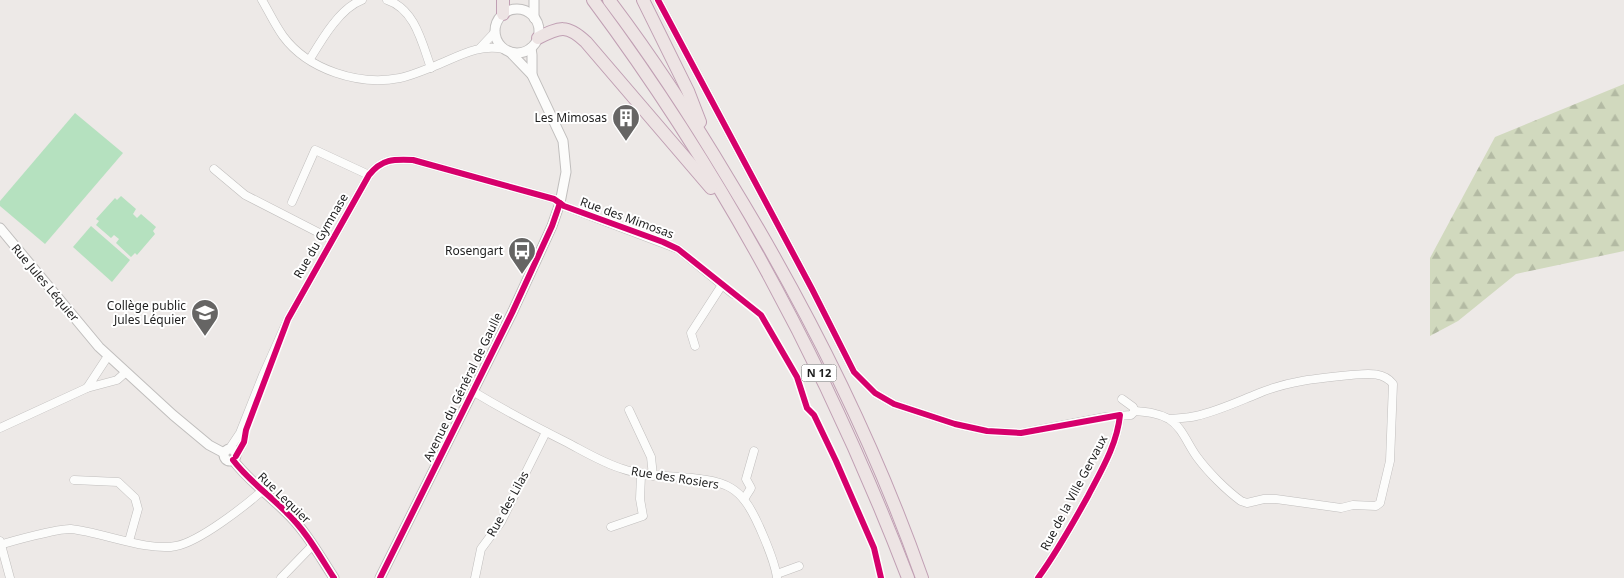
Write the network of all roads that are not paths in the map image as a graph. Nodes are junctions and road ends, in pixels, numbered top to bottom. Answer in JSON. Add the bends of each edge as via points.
{"nodes":[{"id":1,"x":262,"y":0,"type":"edge"},
{"id":2,"x":362,"y":0,"type":"edge"},
{"id":3,"x":387,"y":0,"type":"edge"},
{"id":4,"x":503,"y":0,"type":"edge"},
{"id":5,"x":524,"y":0,"type":"edge"},
{"id":6,"x":534,"y":0,"type":"edge"},
{"id":7,"x":593,"y":0,"type":"edge"},
{"id":8,"x":610,"y":0,"type":"edge"},
{"id":9,"x":643,"y":0,"type":"edge"},
{"id":10,"x":658,"y":0,"type":"edge"},
{"id":11,"x":509,"y":12,"type":"junction"},
{"id":12,"x":534,"y":18,"type":"junction"},
{"id":13,"x":495,"y":32,"type":"junction"},
{"id":14,"x":534,"y":43,"type":"junction"},
{"id":15,"x":480,"y":48,"type":"junction"},
{"id":16,"x":507,"y":50,"type":"junction"},
{"id":17,"x":310,"y":59,"type":"junction"},
{"id":18,"x":431,"y":68,"type":"junction"},
{"id":19,"x":532,"y":76,"type":"junction"},
{"id":20,"x":711,"y":150,"type":"junction"},
{"id":21,"x":376,"y":166,"type":"joint"},
{"id":22,"x":214,"y":169,"type":"dead end"},
{"id":23,"x":369,"y":175,"type":"junction"},
{"id":24,"x":292,"y":202,"type":"dead end"},
{"id":25,"x":560,"y":202,"type":"junction"},
{"id":26,"x":736,"y":216,"type":"junction"},
{"id":27,"x":0,"y":228,"type":"edge"},
{"id":28,"x":331,"y":239,"type":"junction"},
{"id":29,"x":722,"y":285,"type":"junction"},
{"id":30,"x":733,"y":294,"type":"dead end"},
{"id":31,"x":288,"y":319,"type":"junction"},
{"id":32,"x":695,"y":346,"type":"dead end"},
{"id":33,"x":108,"y":356,"type":"junction"},
{"id":34,"x":125,"y":373,"type":"junction"},
{"id":35,"x":87,"y":388,"type":"junction"},
{"id":36,"x":474,"y":392,"type":"junction"},
{"id":37,"x":1122,"y":399,"type":"dead end"},
{"id":38,"x":630,"y":410,"type":"dead end"},
{"id":39,"x":1135,"y":411,"type":"junction"},
{"id":40,"x":1120,"y":415,"type":"junction"},
{"id":41,"x":1170,"y":419,"type":"junction"},
{"id":42,"x":0,"y":428,"type":"edge"},
{"id":43,"x":546,"y":432,"type":"junction"},
{"id":44,"x":227,"y":451,"type":"junction"},
{"id":45,"x":754,"y":451,"type":"dead end"},
{"id":46,"x":235,"y":458,"type":"junction"},
{"id":47,"x":641,"y":475,"type":"junction"},
{"id":48,"x":653,"y":476,"type":"junction"},
{"id":49,"x":74,"y":480,"type":"dead end"},
{"id":50,"x":263,"y":490,"type":"junction"},
{"id":51,"x":744,"y":499,"type":"junction"},
{"id":52,"x":611,"y":527,"type":"dead end"},
{"id":53,"x":129,"y":541,"type":"junction"},
{"id":54,"x":0,"y":543,"type":"edge"},
{"id":55,"x":312,"y":546,"type":"junction"},
{"id":56,"x":799,"y":566,"type":"dead end"},
{"id":57,"x":777,"y":576,"type":"edge"},
{"id":58,"x":10,"y":578,"type":"edge"},
{"id":59,"x":281,"y":578,"type":"edge"},
{"id":60,"x":334,"y":578,"type":"edge"},
{"id":61,"x":380,"y":578,"type":"edge"},
{"id":62,"x":475,"y":578,"type":"edge"},
{"id":63,"x":908,"y":578,"type":"edge"},
{"id":64,"x":922,"y":578,"type":"edge"},
{"id":65,"x":1038,"y":578,"type":"edge"}],
"edges":[{"from":1,"to":17,"type":"street","via":[[284,37]]},
{"from":2,"to":17,"type":"street","via":[[352,3],[342,13]]},
{"from":3,"to":18,"type":"street","via":[[409,14]]},
{"from":4,"to":11,"type":"highway"},
{"from":5,"to":11,"type":"street"},
{"from":6,"to":12,"type":"street"},
{"from":7,"to":26,"type":"highway","number":"N 12","via":[[662,99]]},
{"from":8,"to":20,"type":"highway","number":"N 12"},
{"from":9,"to":20,"type":"highway","via":[[688,90]]},
{"from":10,"to":40,"type":"street","via":[[854,372],[875,393],[902,407],[987,431],[1021,433]]},
{"from":11,"to":12,"type":"street","via":[[522,10]]},
{"from":11,"to":13,"type":"street","via":[[496,25]]},
{"from":12,"to":14,"type":"street","via":[[539,31]]},
{"from":13,"to":15,"type":"street"},
{"from":13,"to":16,"type":"street","via":[[496,39]]},
{"from":14,"to":16,"type":"street","via":[[524,52]]},
{"from":14,"to":19,"type":"street","name":"Avenue du Général de Gaulle"},
{"from":14,"to":26,"type":"highway","via":[[556,29],[566,28],[576,33]]},
{"from":15,"to":16,"type":"street"},
{"from":15,"to":18,"type":"street"},
{"from":16,"to":19,"type":"street","name":"Avenue du Général de Gaulle"},
{"from":17,"to":18,"type":"street","via":[[346,76],[366,79],[400,78]]},
{"from":19,"to":25,"type":"street","name":"Avenue du Général de Gaulle","via":[[563,141],[566,172]]},
{"from":20,"to":64,"type":"highway","number":"N 12","via":[[771,249],[820,342],[875,460]]},
{"from":21,"to":23,"type":"street","name":"Rue du Gymnase"},
{"from":21,"to":25,"type":"street","name":"Rue des Mimosas","via":[[392,159],[413,160]]},
{"from":22,"to":28,"type":"street","via":[[245,196]]},
{"from":23,"to":24,"type":"street","via":[[316,150]]},
{"from":23,"to":28,"type":"street","name":"Rue du Gymnase"},
{"from":25,"to":29,"type":"street","name":"Rue des Mimosas","via":[[678,249]]},
{"from":25,"to":36,"type":"street","name":"Avenue du Général de Gaulle","via":[[532,272]]},
{"from":26,"to":63,"type":"highway","number":"N 12","via":[[783,300],[835,405]]},
{"from":27,"to":33,"type":"street","name":"Rue Jules Léquier"},
{"from":28,"to":31,"type":"street","name":"Rue du Gymnase"},
{"from":29,"to":30,"type":"street","name":"Rue des Mimosas"},
{"from":29,"to":32,"type":"street","via":[[691,332]]},
{"from":31,"to":44,"type":"street","name":"Rue du Gymnase","via":[[240,433]]},
{"from":31,"to":46,"type":"street","name":"Rue du Gymnase","via":[[244,442]]},
{"from":33,"to":34,"type":"street"},
{"from":33,"to":35,"type":"street"},
{"from":34,"to":35,"type":"street","via":[[117,380]]},
{"from":34,"to":44,"type":"street","via":[[208,445]]},
{"from":35,"to":42,"type":"street"},
{"from":36,"to":43,"type":"street","name":"Rue des Rosiers"},
{"from":36,"to":61,"type":"street","name":"Avenue du Général de Gaulle"},
{"from":37,"to":39,"type":"street"},
{"from":38,"to":48,"type":"street","via":[[651,457]]},
{"from":39,"to":40,"type":"street","via":[[1131,415]]},
{"from":39,"to":41,"type":"street","via":[[1152,412]]},
{"from":40,"to":65,"type":"street","name":"Rue de la Ville Gervaux","via":[[1117,436],[1099,475],[1065,539]]},
{"from":41,"to":41,"type":"street","via":[[1206,469],[1241,501],[1276,499],[1341,508],[1376,506],[1380,503],[1390,461],[1394,384],[1389,378],[1373,374],[1322,377],[1258,393],[1232,406],[1195,417]]},
{"from":43,"to":47,"type":"street","name":"Rue des Rosiers","via":[[596,458]]},
{"from":43,"to":62,"type":"street","name":"Rue des Lilas","via":[[501,522],[481,549]]},
{"from":44,"to":46,"type":"street","name":"Rue Lequier","via":[[225,459]]},
{"from":45,"to":51,"type":"street","via":[[746,478],[752,488]]},
{"from":46,"to":50,"type":"street","name":"Rue Lequier","via":[[244,475]]},
{"from":47,"to":48,"type":"street","name":"Rue des Rosiers"},
{"from":47,"to":52,"type":"street","via":[[643,516]]},
{"from":48,"to":51,"type":"street","name":"Rue des Rosiers","via":[[722,484]]},
{"from":49,"to":53,"type":"street","via":[[118,482],[135,498],[138,509]]},
{"from":50,"to":53,"type":"street","via":[[224,519],[176,547],[159,548]]},
{"from":50,"to":55,"type":"street","name":"Rue Lequier","via":[[298,524]]},
{"from":51,"to":57,"type":"street","name":"Rue des Rosiers","via":[[752,511]]},
{"from":53,"to":54,"type":"street","via":[[68,528]]},
{"from":54,"to":58,"type":"street"},
{"from":55,"to":59,"type":"street"},
{"from":55,"to":60,"type":"street","name":"Rue Lequier"},
{"from":56,"to":57,"type":"street"}]}
